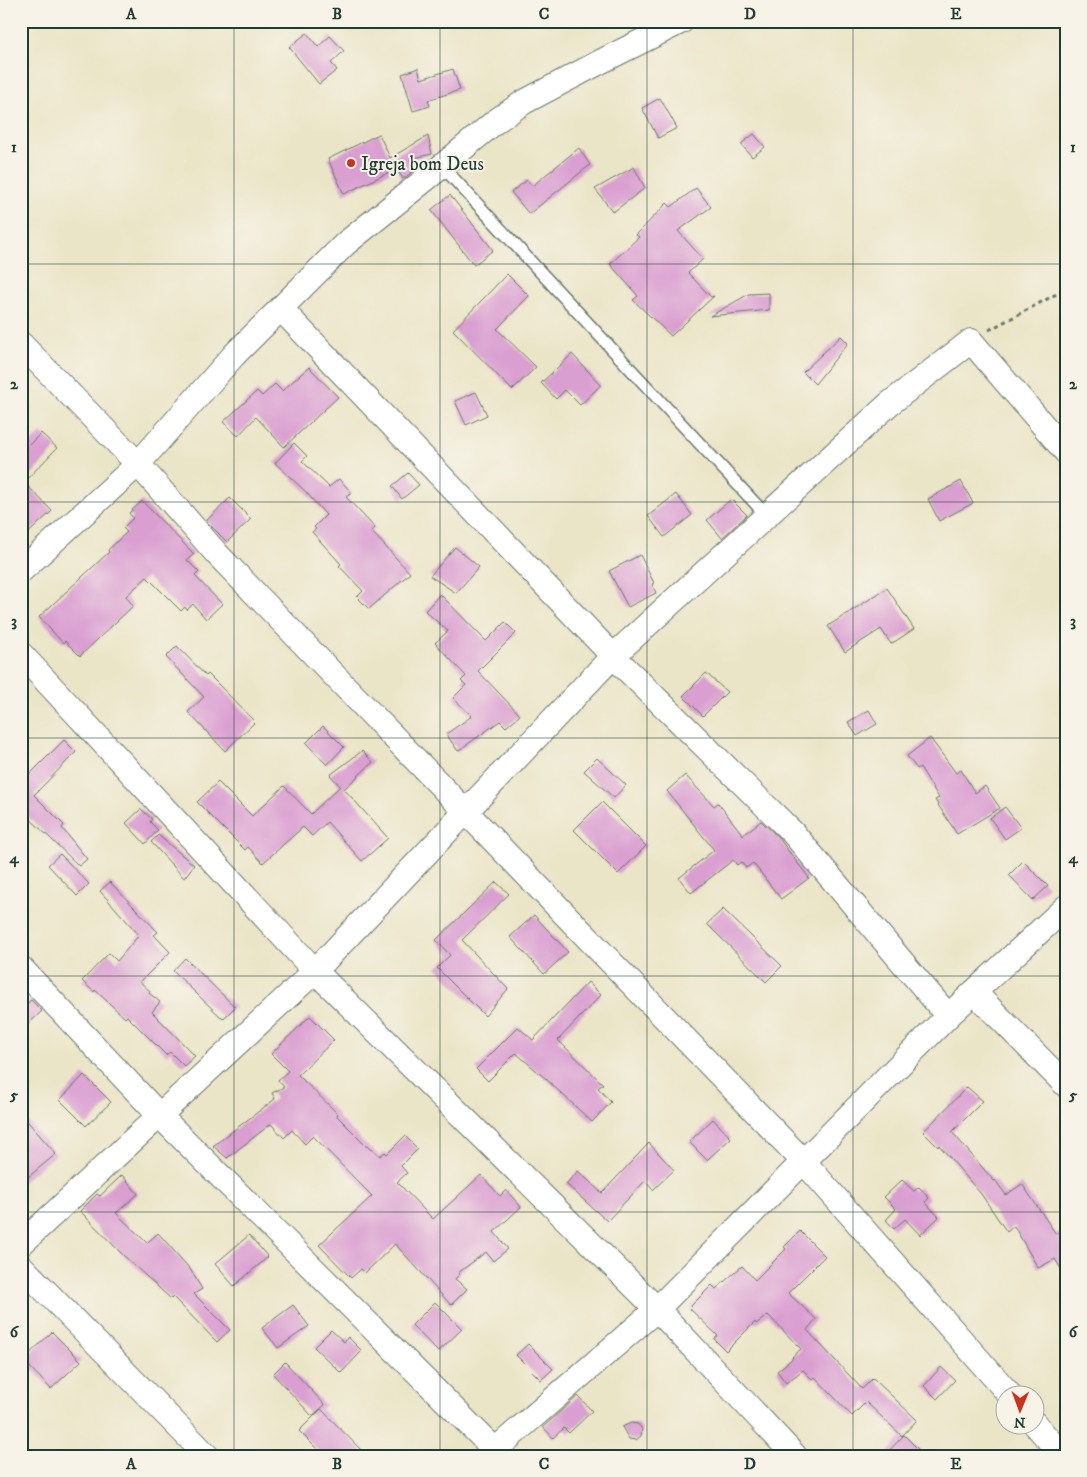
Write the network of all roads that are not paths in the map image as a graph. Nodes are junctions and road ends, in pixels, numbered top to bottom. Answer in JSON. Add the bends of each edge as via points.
{"nodes":[{"id":1,"x":682,"y":21,"type":"edge"},
{"id":2,"x":442,"y":166,"type":"junction"},
{"id":3,"x":281,"y":309,"type":"junction"},
{"id":4,"x":21,"y":344,"type":"edge"},
{"id":5,"x":1066,"y":452,"type":"edge"},
{"id":6,"x":138,"y":464,"type":"junction"},
{"id":7,"x":767,"y":516,"type":"junction"},
{"id":8,"x":21,"y":571,"type":"edge"},
{"id":9,"x":21,"y":654,"type":"edge"},
{"id":10,"x":614,"y":656,"type":"junction"},
{"id":11,"x":466,"y":812,"type":"junction"},
{"id":12,"x":1066,"y":907,"type":"edge"},
{"id":13,"x":21,"y":968,"type":"edge"},
{"id":14,"x":315,"y":971,"type":"junction"},
{"id":15,"x":974,"y":992,"type":"junction"},
{"id":16,"x":948,"y":1016,"type":"junction"},
{"id":17,"x":1066,"y":1085,"type":"edge"},
{"id":18,"x":158,"y":1115,"type":"junction"},
{"id":19,"x":804,"y":1162,"type":"junction"},
{"id":20,"x":21,"y":1244,"type":"edge"},
{"id":21,"x":21,"y":1266,"type":"edge"},
{"id":22,"x":657,"y":1309,"type":"junction"},
{"id":23,"x":1000,"y":1384,"type":"edge"},
{"id":24,"x":1044,"y":1434,"type":"edge"},
{"id":25,"x":495,"y":1454,"type":"edge"},
{"id":26,"x":207,"y":1456,"type":"edge"},
{"id":27,"x":795,"y":1456,"type":"edge"},
{"id":28,"x":1063,"y":1456,"type":"edge"}],
"edges":[{"from":1,"to":2,"type":"street","via":[[524,102]]},
{"from":2,"to":3,"type":"street","via":[[345,244]]},
{"from":2,"to":7,"type":"lane"},
{"from":3,"to":6,"type":"street","via":[[234,355]]},
{"from":3,"to":10,"type":"street"},
{"from":4,"to":6,"type":"street"},
{"from":5,"to":7,"type":"street","via":[[971,341],[889,404]]},
{"from":6,"to":8,"type":"street"},
{"from":6,"to":11,"type":"street","via":[[216,554]]},
{"from":7,"to":10,"type":"street"},
{"from":9,"to":14,"type":"street"},
{"from":10,"to":11,"type":"street"},
{"from":10,"to":16,"type":"street","via":[[793,833]]},
{"from":11,"to":14,"type":"street"},
{"from":11,"to":19,"type":"street"},
{"from":12,"to":15,"type":"street"},
{"from":13,"to":18,"type":"street"},
{"from":14,"to":18,"type":"street"},
{"from":14,"to":22,"type":"street"},
{"from":15,"to":16,"type":"street"},
{"from":15,"to":17,"type":"street"},
{"from":16,"to":19,"type":"street"},
{"from":18,"to":20,"type":"street"},
{"from":18,"to":25,"type":"street"},
{"from":19,"to":22,"type":"street"},
{"from":19,"to":23,"type":"street"},
{"from":21,"to":26,"type":"street"},
{"from":22,"to":25,"type":"street"},
{"from":22,"to":27,"type":"street"},
{"from":24,"to":28,"type":"street"}]}
